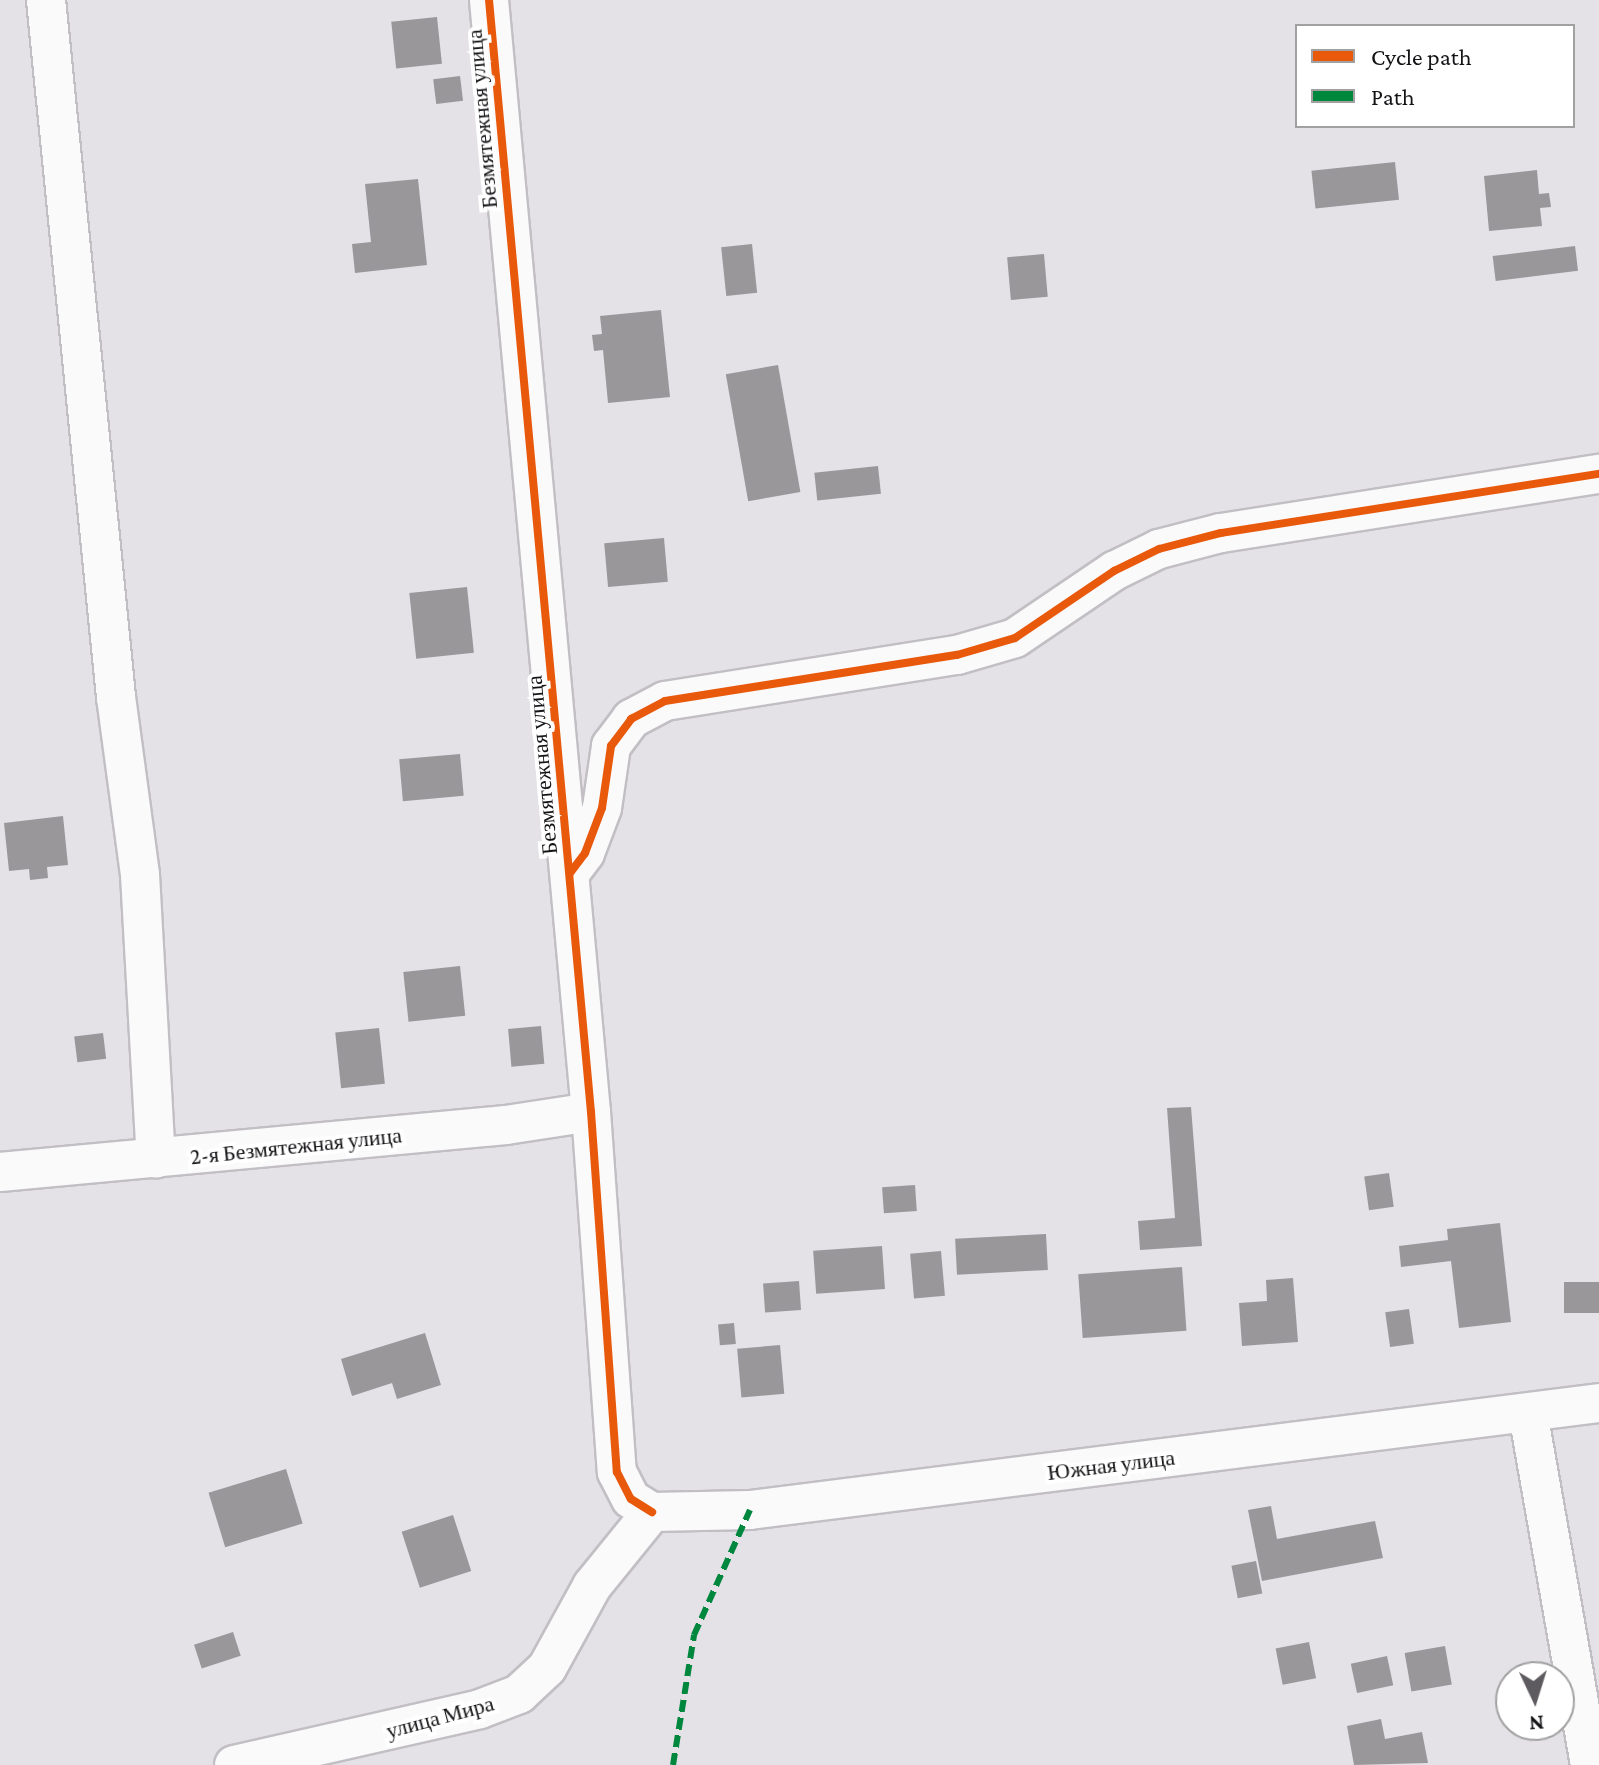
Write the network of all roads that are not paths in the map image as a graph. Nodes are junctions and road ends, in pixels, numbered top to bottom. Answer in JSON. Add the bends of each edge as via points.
{"nodes":[{"id":1,"x":46,"y":0,"type":"edge"},
{"id":2,"x":489,"y":0,"type":"edge"},
{"id":3,"x":1599,"y":474,"type":"edge"},
{"id":4,"x":570,"y":873,"type":"junction"},
{"id":5,"x":591,"y":1112,"type":"junction"},
{"id":6,"x":156,"y":1159,"type":"junction"},
{"id":7,"x":0,"y":1172,"type":"edge"},
{"id":8,"x":1599,"y":1403,"type":"edge"},
{"id":9,"x":1528,"y":1413,"type":"junction"},
{"id":10,"x":652,"y":1512,"type":"junction"},
{"id":11,"x":234,"y":1765,"type":"edge"},
{"id":12,"x":1590,"y":1765,"type":"edge"}],
"edges":[{"from":1,"to":6,"type":"street","via":[[116,697],[140,875]]},
{"from":2,"to":4,"type":"street","name":"Безмятежная улица"},
{"from":3,"to":4,"type":"street","via":[[1221,533],[1159,549],[1114,571],[1015,638],[957,655],[665,701],[631,719],[611,746],[602,808],[585,853]]},
{"from":4,"to":5,"type":"street","name":"Безмятежная улица"},
{"from":5,"to":6,"type":"street","name":"2-я Безмятежная улица"},
{"from":5,"to":10,"type":"street","name":"Безмятежная улица","via":[[617,1472],[631,1499]]},
{"from":6,"to":7,"type":"street","name":"2-я Безмятежная улица"},
{"from":8,"to":9,"type":"street","name":"Южная улица"},
{"from":9,"to":10,"type":"street","name":"Южная улица","via":[[695,1514]]},
{"from":9,"to":12,"type":"street"},
{"from":10,"to":11,"type":"street","name":"улица Мира","via":[[592,1586],[547,1668],[519,1694],[480,1709]]}]}
